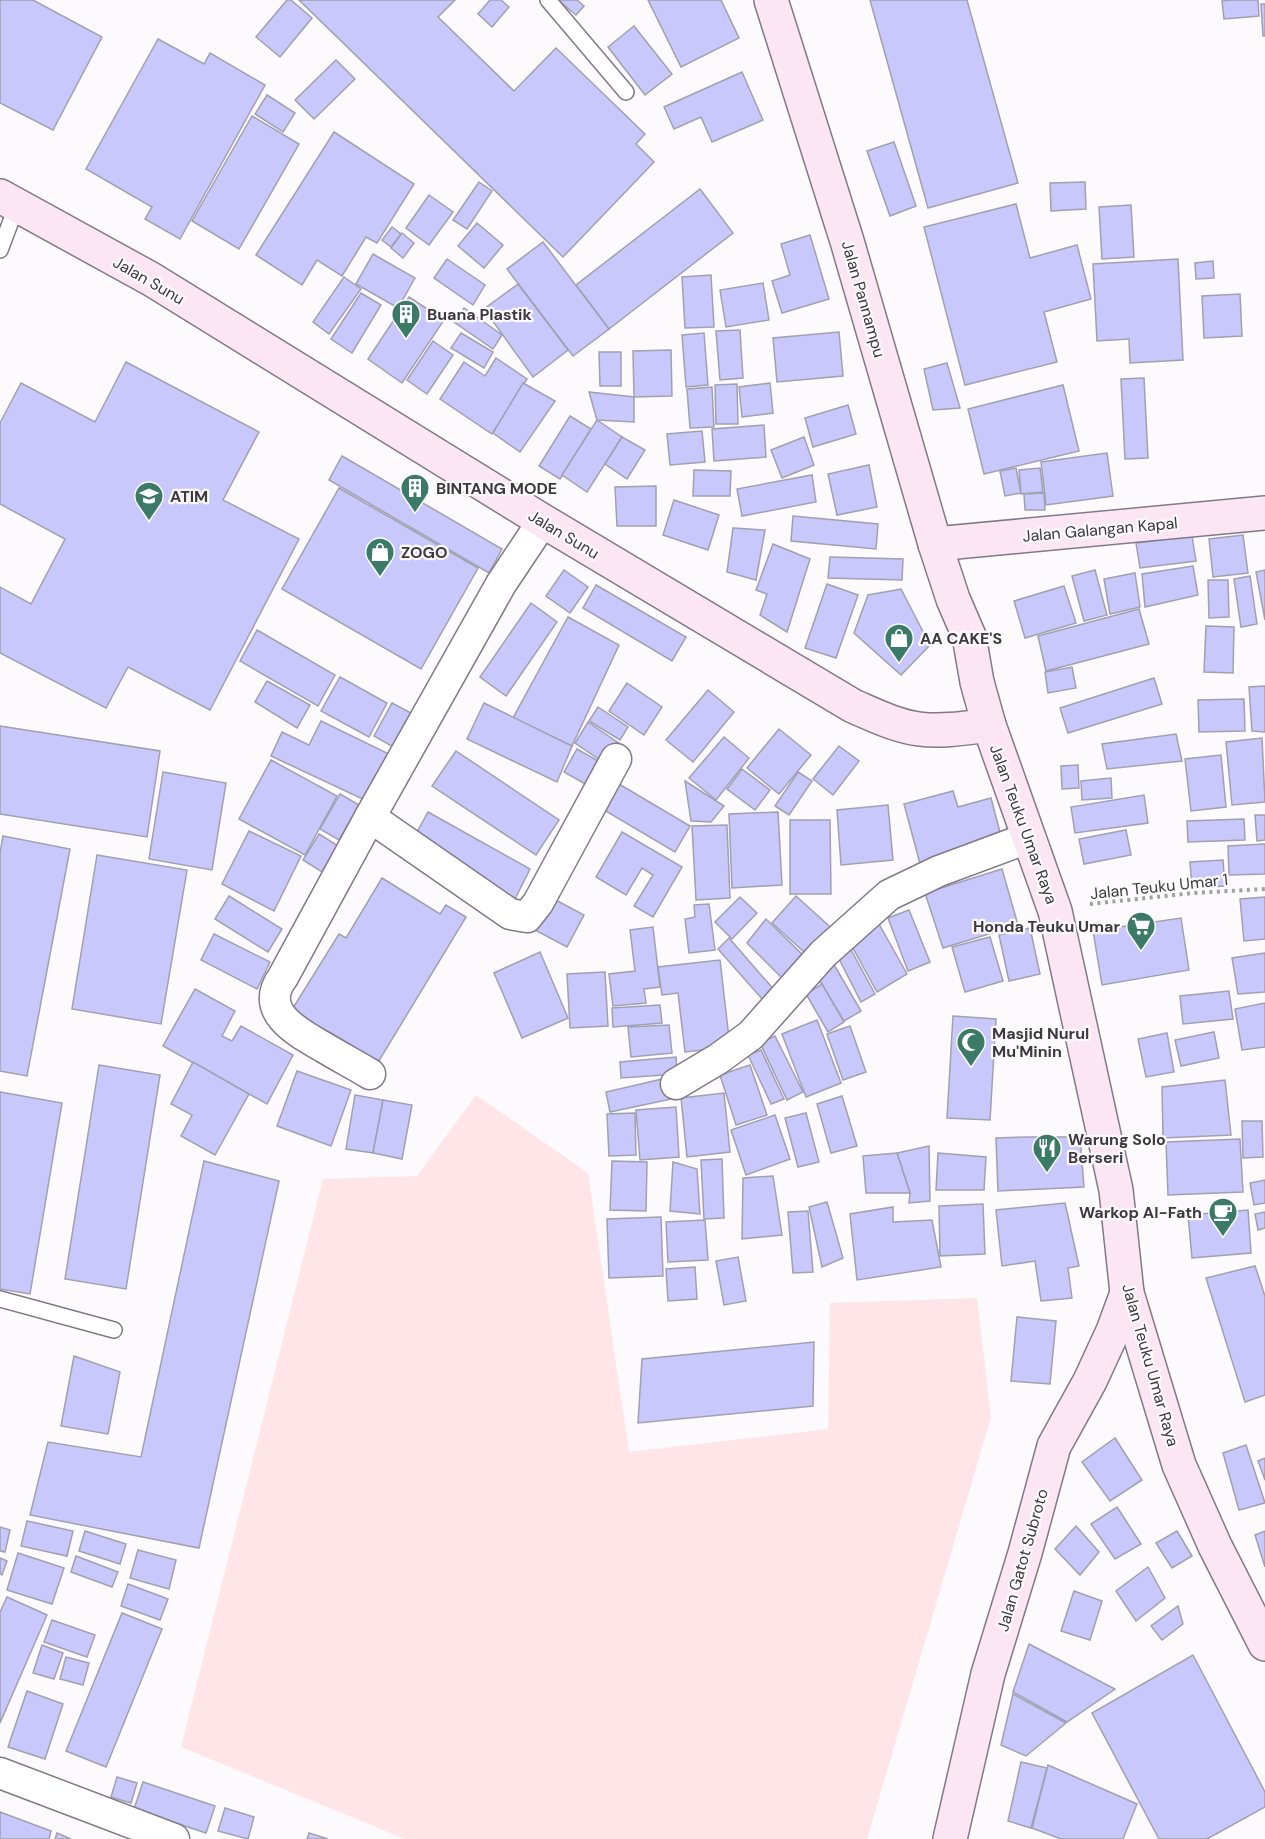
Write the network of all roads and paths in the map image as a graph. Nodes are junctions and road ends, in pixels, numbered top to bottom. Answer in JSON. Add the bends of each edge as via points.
{"nodes":[{"id":1,"x":548,"y":0,"type":"edge"},
{"id":2,"x":771,"y":0,"type":"edge"},
{"id":3,"x":626,"y":92,"type":"dead end"},
{"id":4,"x":8,"y":201,"type":"edge"},
{"id":5,"x":0,"y":250,"type":"edge"},
{"id":6,"x":1265,"y":513,"type":"edge"},
{"id":7,"x":543,"y":521,"type":"junction"},
{"id":8,"x":935,"y":544,"type":"junction"},
{"id":9,"x":988,"y":725,"type":"junction"},
{"id":10,"x":616,"y":759,"type":"dead end"},
{"id":11,"x":370,"y":817,"type":"junction"},
{"id":12,"x":1028,"y":837,"type":"junction"},
{"id":13,"x":1265,"y":889,"type":"edge"},
{"id":14,"x":1055,"y":911,"type":"junction"},
{"id":15,"x":370,"y":1074,"type":"dead end"},
{"id":16,"x":676,"y":1084,"type":"dead end"},
{"id":17,"x":1127,"y":1293,"type":"junction"},
{"id":18,"x":0,"y":1299,"type":"edge"},
{"id":19,"x":114,"y":1330,"type":"dead end"},
{"id":20,"x":1265,"y":1644,"type":"edge"},
{"id":21,"x":0,"y":1773,"type":"edge"},
{"id":22,"x":174,"y":1839,"type":"edge"},
{"id":23,"x":950,"y":1839,"type":"edge"}],
"edges":[{"from":1,"to":3,"type":"lane"},
{"from":2,"to":8,"type":"main road","name":"Jalan Pannampu","via":[[847,240]]},
{"from":4,"to":5,"type":"lane"},
{"from":4,"to":7,"type":"main road","name":"Jalan Sunu","via":[[152,279]]},
{"from":6,"to":8,"type":"main road","name":"Jalan Galangan Kapal"},
{"from":7,"to":9,"type":"main road","name":"Jalan Sunu","via":[[853,706],[918,729]]},
{"from":7,"to":11,"type":"street","via":[[501,584]]},
{"from":8,"to":9,"type":"main road","name":"Jalan Pannampu","via":[[953,599],[958,635],[977,682]]},
{"from":9,"to":12,"type":"main road","name":"Jalan Teuku Umar Raya"},
{"from":10,"to":11,"type":"street","via":[[528,917],[510,914]]},
{"from":11,"to":15,"type":"street","via":[[276,987],[274,1000],[280,1016],[295,1031]]},
{"from":12,"to":14,"type":"main road","name":"Jalan Teuku Umar Raya"},
{"from":12,"to":16,"type":"street","via":[[889,895],[823,954],[751,1035]]},
{"from":13,"to":14,"type":"path","name":"Jalan Teuku Umar 1","via":[[1193,893]]},
{"from":14,"to":17,"type":"main road","name":"Jalan Teuku Umar Raya","via":[[1116,1190]]},
{"from":17,"to":20,"type":"main road","name":"Jalan Teuku Umar Raya","via":[[1179,1465]]},
{"from":17,"to":23,"type":"main road","name":"Jalan Gatot Subroto","via":[[1090,1381],[1054,1446],[988,1674]]},
{"from":18,"to":19,"type":"lane"},
{"from":21,"to":22,"type":"street"}]}
